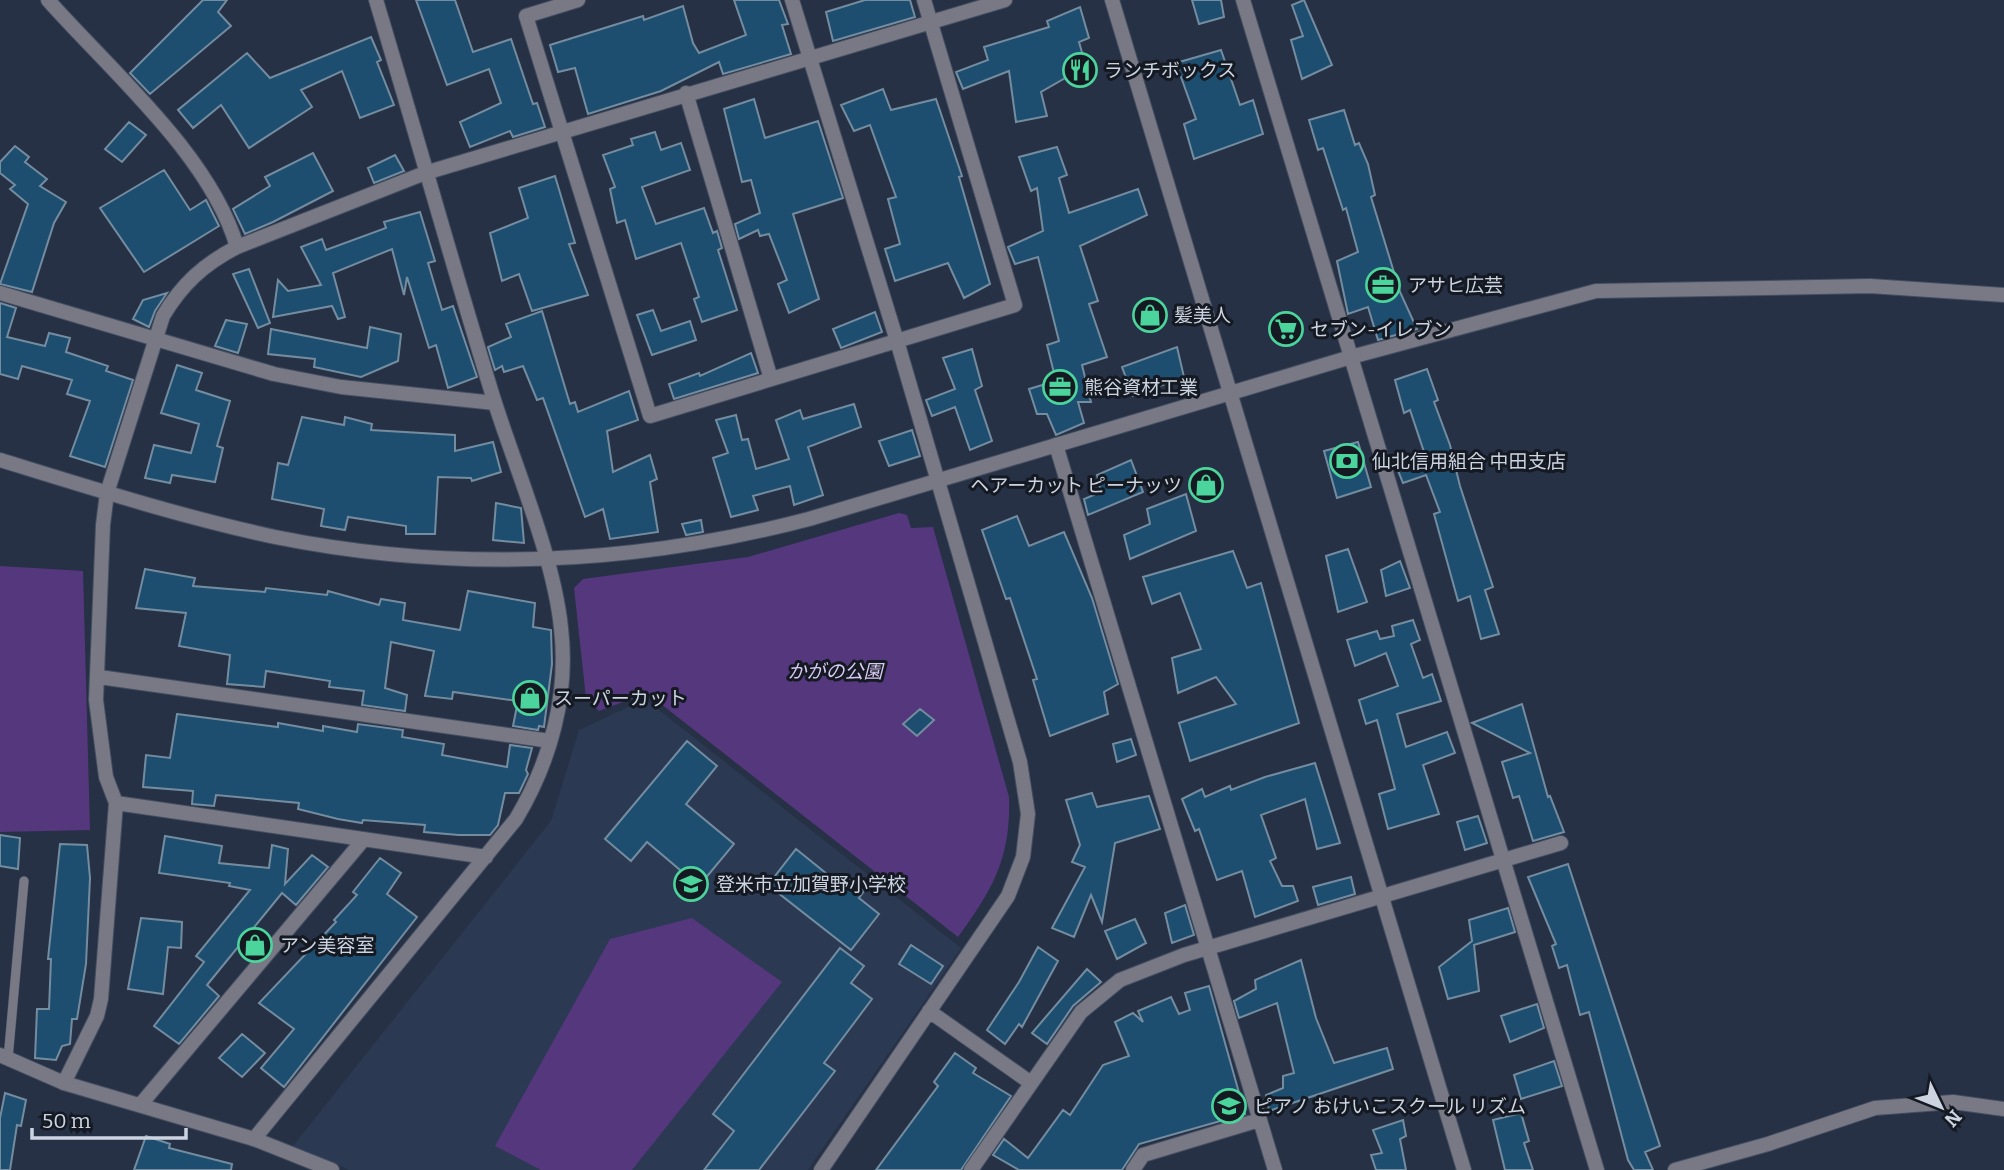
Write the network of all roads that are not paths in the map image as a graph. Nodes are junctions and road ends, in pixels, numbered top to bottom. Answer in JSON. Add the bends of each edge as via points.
{"nodes":[{"id":1,"x":48,"y":0,"type":"edge"},
{"id":2,"x":376,"y":0,"type":"edge"},
{"id":3,"x":578,"y":0,"type":"edge"},
{"id":4,"x":792,"y":0,"type":"edge"},
{"id":5,"x":924,"y":0,"type":"edge"},
{"id":6,"x":1005,"y":0,"type":"edge"},
{"id":7,"x":1112,"y":0,"type":"edge"},
{"id":8,"x":1243,"y":0,"type":"edge"},
{"id":9,"x":930,"y":21,"type":"junction"},
{"id":10,"x":810,"y":56,"type":"junction"},
{"id":11,"x":686,"y":93,"type":"junction"},
{"id":12,"x":561,"y":131,"type":"junction"},
{"id":13,"x":425,"y":173,"type":"junction"},
{"id":14,"x":237,"y":247,"type":"junction"},
{"id":15,"x":0,"y":293,"type":"edge"},
{"id":16,"x":2004,"y":295,"type":"edge"},
{"id":17,"x":156,"y":340,"type":"junction"},
{"id":18,"x":897,"y":341,"type":"junction"},
{"id":19,"x":1351,"y":356,"type":"junction"},
{"id":20,"x":771,"y":379,"type":"junction"},
{"id":21,"x":1229,"y":393,"type":"junction"},
{"id":22,"x":495,"y":403,"type":"junction"},
{"id":23,"x":1056,"y":445,"type":"junction"},
{"id":24,"x":0,"y":460,"type":"edge"},
{"id":25,"x":939,"y":481,"type":"junction"},
{"id":26,"x":107,"y":493,"type":"junction"},
{"id":27,"x":545,"y":561,"type":"junction"},
{"id":28,"x":99,"y":677,"type":"junction"},
{"id":29,"x":550,"y":741,"type":"junction"},
{"id":30,"x":116,"y":803,"type":"junction"},
{"id":31,"x":363,"y":839,"type":"junction"},
{"id":32,"x":1561,"y":843,"type":"dead end"},
{"id":33,"x":486,"y":857,"type":"junction"},
{"id":34,"x":1504,"y":861,"type":"junction"},
{"id":35,"x":24,"y":881,"type":"dead end"},
{"id":36,"x":1382,"y":898,"type":"junction"},
{"id":37,"x":1208,"y":948,"type":"junction"},
{"id":38,"x":929,"y":1011,"type":"junction"},
{"id":39,"x":4,"y":1057,"type":"edge"},
{"id":40,"x":64,"y":1083,"type":"junction"},
{"id":41,"x":1031,"y":1083,"type":"junction"},
{"id":42,"x":141,"y":1104,"type":"junction"},
{"id":43,"x":2004,"y":1109,"type":"edge"},
{"id":44,"x":1259,"y":1120,"type":"junction"},
{"id":45,"x":254,"y":1139,"type":"junction"},
{"id":46,"x":332,"y":1170,"type":"edge"},
{"id":47,"x":821,"y":1170,"type":"edge"},
{"id":48,"x":971,"y":1170,"type":"edge"},
{"id":49,"x":1133,"y":1170,"type":"edge"},
{"id":50,"x":1275,"y":1170,"type":"edge"},
{"id":51,"x":1464,"y":1170,"type":"edge"},
{"id":52,"x":1597,"y":1170,"type":"edge"},
{"id":53,"x":1675,"y":1170,"type":"edge"}],
"edges":[{"from":1,"to":14,"type":"street","via":[[184,150],[230,221]]},
{"from":2,"to":13,"type":"street"},
{"from":3,"to":12,"type":"street","via":[[526,16]]},
{"from":4,"to":10,"type":"street"},
{"from":5,"to":9,"type":"street"},
{"from":6,"to":9,"type":"street"},
{"from":7,"to":21,"type":"street"},
{"from":8,"to":19,"type":"street"},
{"from":9,"to":10,"type":"street"},
{"from":9,"to":18,"type":"street","via":[[1015,305]]},
{"from":10,"to":11,"type":"street"},
{"from":10,"to":18,"type":"street"},
{"from":11,"to":12,"type":"street"},
{"from":11,"to":20,"type":"street"},
{"from":12,"to":13,"type":"street"},
{"from":12,"to":20,"type":"street","via":[[650,416]]},
{"from":13,"to":14,"type":"street"},
{"from":13,"to":22,"type":"street"},
{"from":14,"to":17,"type":"street","via":[[212,260],[176,293]]},
{"from":15,"to":17,"type":"street"},
{"from":16,"to":19,"type":"street","via":[[1870,286],[1596,291]]},
{"from":17,"to":22,"type":"street","via":[[274,374],[341,387]]},
{"from":17,"to":26,"type":"street"},
{"from":18,"to":20,"type":"street"},
{"from":18,"to":25,"type":"street"},
{"from":19,"to":21,"type":"street"},
{"from":19,"to":34,"type":"street"},
{"from":21,"to":23,"type":"street"},
{"from":21,"to":36,"type":"street"},
{"from":22,"to":27,"type":"street"},
{"from":23,"to":25,"type":"street"},
{"from":23,"to":37,"type":"street"},
{"from":24,"to":26,"type":"street"},
{"from":25,"to":27,"type":"street","via":[[740,537]]},
{"from":25,"to":38,"type":"street","via":[[1020,762],[1028,814],[1023,857],[1008,896]]},
{"from":26,"to":27,"type":"street","via":[[216,523],[332,547],[464,561]]},
{"from":26,"to":28,"type":"street"},
{"from":27,"to":29,"type":"street","via":[[561,627],[563,659]]},
{"from":28,"to":29,"type":"street"},
{"from":28,"to":30,"type":"street","via":[[96,701],[101,746]]},
{"from":29,"to":33,"type":"street","via":[[537,783],[516,820]]},
{"from":30,"to":31,"type":"street"},
{"from":30,"to":40,"type":"street","via":[[101,999]]},
{"from":31,"to":33,"type":"street"},
{"from":31,"to":42,"type":"street"},
{"from":32,"to":34,"type":"street"},
{"from":33,"to":45,"type":"street"},
{"from":34,"to":36,"type":"street"},
{"from":34,"to":52,"type":"street"},
{"from":35,"to":39,"type":"lane"},
{"from":36,"to":37,"type":"street"},
{"from":36,"to":51,"type":"street"},
{"from":37,"to":41,"type":"street","via":[[1139,971],[1101,994],[1081,1012]]},
{"from":37,"to":44,"type":"street"},
{"from":38,"to":41,"type":"street"},
{"from":38,"to":47,"type":"street"},
{"from":39,"to":40,"type":"street"},
{"from":40,"to":42,"type":"street"},
{"from":41,"to":48,"type":"street"},
{"from":42,"to":45,"type":"street"},
{"from":43,"to":53,"type":"street","via":[[1953,1102],[1875,1108]]},
{"from":44,"to":49,"type":"street","via":[[1143,1155]]},
{"from":44,"to":50,"type":"street"},
{"from":45,"to":46,"type":"street"}]}
